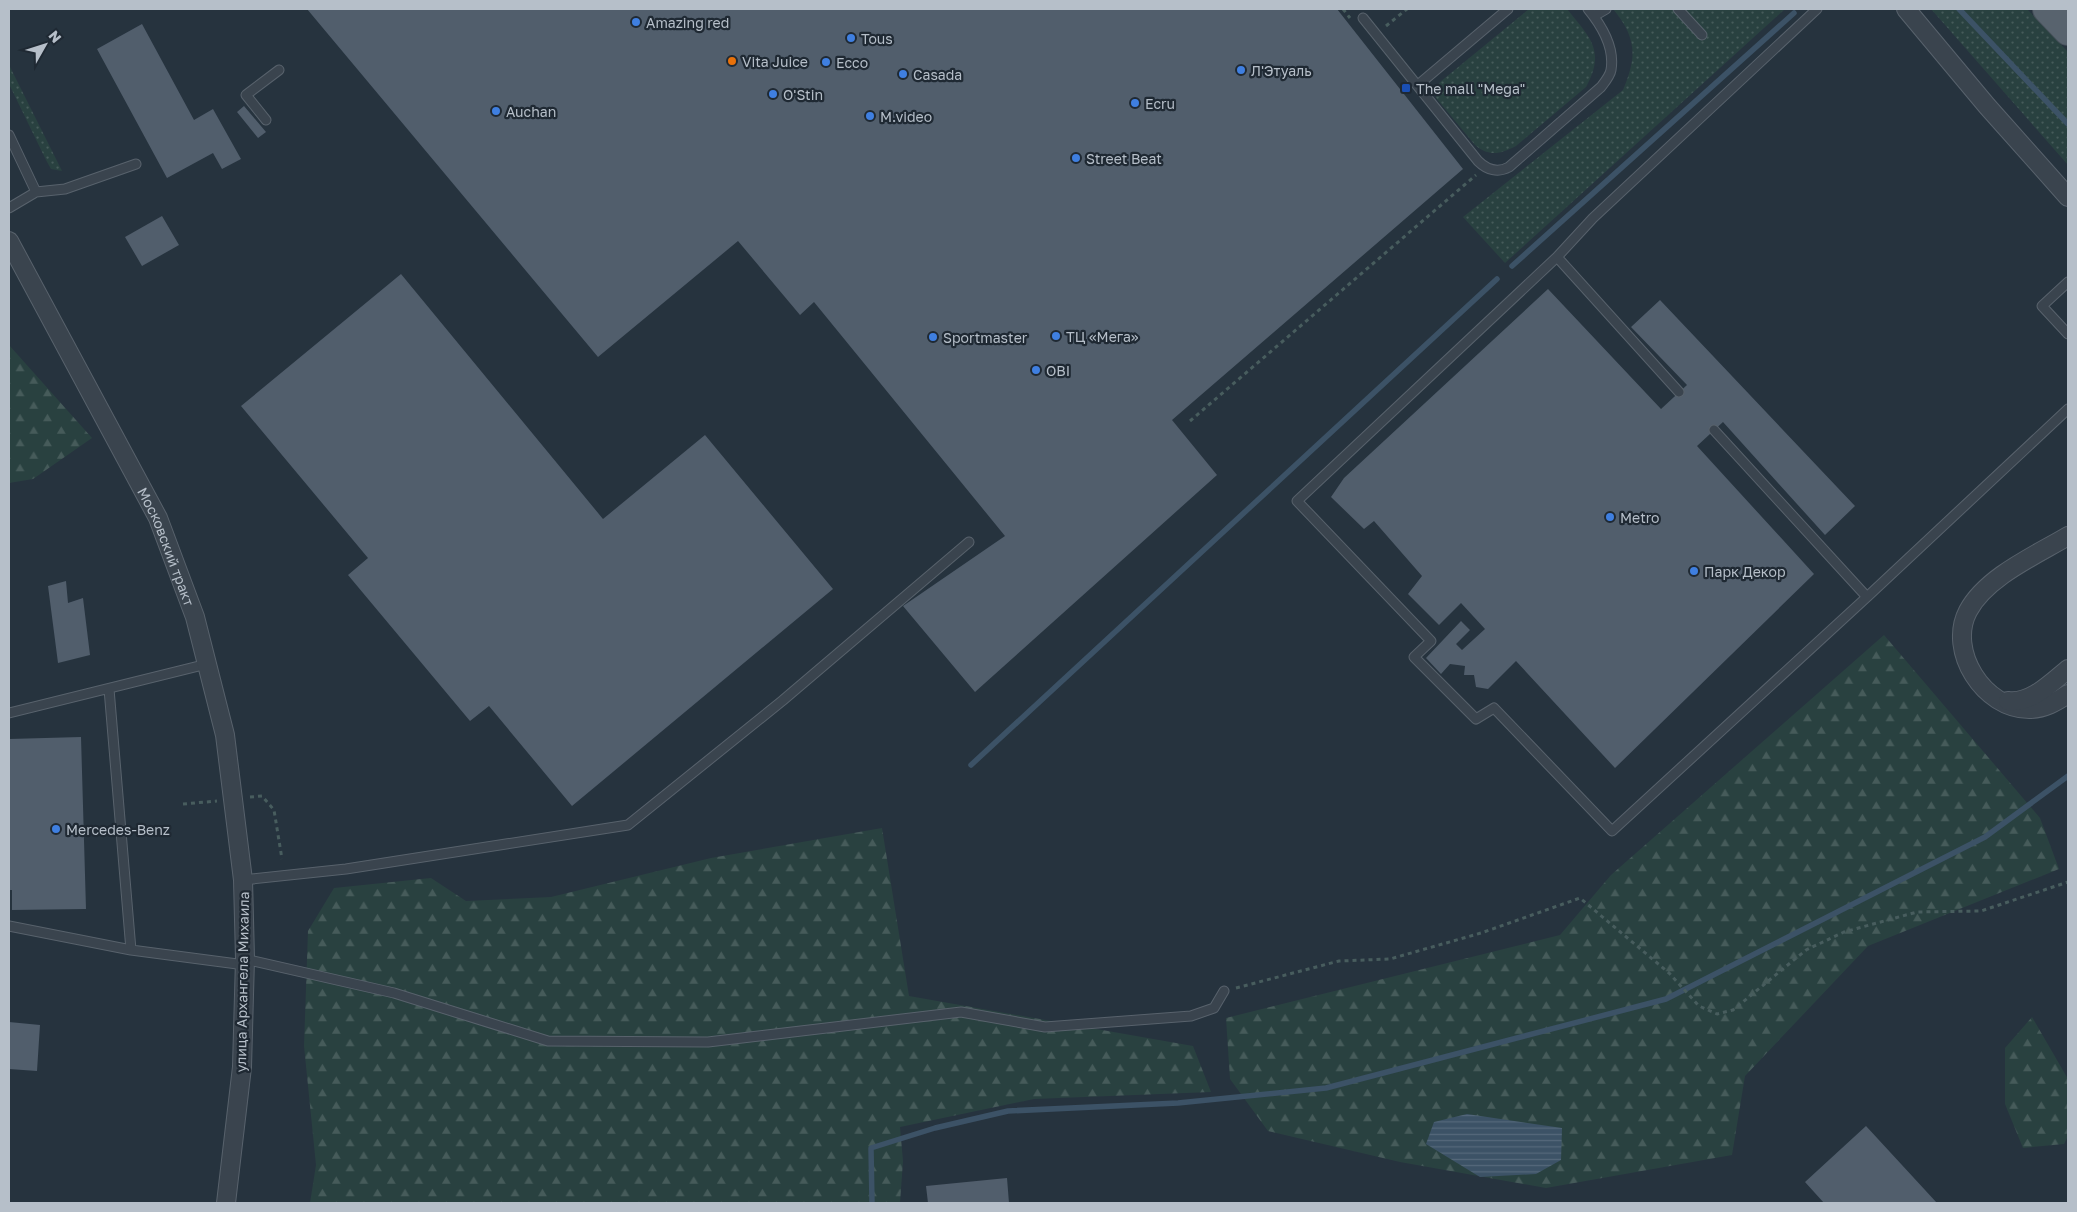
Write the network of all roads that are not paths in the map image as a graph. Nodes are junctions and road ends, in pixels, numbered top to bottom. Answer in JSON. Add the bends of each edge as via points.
{"nodes":[{"id":1,"x":1508,"y":9,"type":"edge"},
{"id":2,"x":1606,"y":9,"type":"edge"},
{"id":3,"x":1678,"y":9,"type":"edge"},
{"id":4,"x":1817,"y":9,"type":"edge"},
{"id":5,"x":1906,"y":9,"type":"edge"},
{"id":6,"x":2047,"y":9,"type":"edge"},
{"id":7,"x":1591,"y":12,"type":"edge"},
{"id":8,"x":1363,"y":18,"type":"dead end"},
{"id":9,"x":2068,"y":31,"type":"edge"},
{"id":10,"x":1702,"y":35,"type":"dead end"},
{"id":11,"x":279,"y":70,"type":"dead end"},
{"id":12,"x":1418,"y":85,"type":"junction"},
{"id":13,"x":266,"y":120,"type":"dead end"},
{"id":14,"x":9,"y":135,"type":"edge"},
{"id":15,"x":136,"y":164,"type":"dead end"},
{"id":16,"x":36,"y":192,"type":"junction"},
{"id":17,"x":2068,"y":197,"type":"edge"},
{"id":18,"x":9,"y":208,"type":"edge"},
{"id":19,"x":9,"y":241,"type":"edge"},
{"id":20,"x":1557,"y":257,"type":"junction"},
{"id":21,"x":2068,"y":282,"type":"edge"},
{"id":22,"x":2068,"y":334,"type":"edge"},
{"id":23,"x":1679,"y":392,"type":"dead end"},
{"id":24,"x":2068,"y":409,"type":"edge"},
{"id":25,"x":1714,"y":430,"type":"dead end"},
{"id":26,"x":2068,"y":536,"type":"edge"},
{"id":27,"x":969,"y":542,"type":"dead end"},
{"id":28,"x":1867,"y":597,"type":"junction"},
{"id":29,"x":207,"y":664,"type":"junction"},
{"id":30,"x":2068,"y":669,"type":"edge"},
{"id":31,"x":109,"y":689,"type":"junction"},
{"id":32,"x":2068,"y":694,"type":"edge"},
{"id":33,"x":1996,"y":697,"type":"junction"},
{"id":34,"x":9,"y":713,"type":"edge"},
{"id":35,"x":243,"y":880,"type":"junction"},
{"id":36,"x":9,"y":926,"type":"edge"},
{"id":37,"x":131,"y":950,"type":"junction"},
{"id":38,"x":244,"y":962,"type":"junction"},
{"id":39,"x":1224,"y":991,"type":"road end"},
{"id":40,"x":226,"y":1203,"type":"edge"}],
"edges":[{"from":1,"to":12,"type":"lane"},
{"from":2,"to":7,"type":"lane"},
{"from":3,"to":10,"type":"lane"},
{"from":4,"to":20,"type":"lane","via":[[1593,218]]},
{"from":5,"to":17,"type":"street"},
{"from":6,"to":9,"type":"main road"},
{"from":7,"to":12,"type":"lane","via":[[1605,34],[1611,72],[1601,88],[1505,169],[1495,171],[1482,165]]},
{"from":8,"to":12,"type":"lane"},
{"from":11,"to":13,"type":"lane","via":[[246,95]]},
{"from":14,"to":16,"type":"lane"},
{"from":15,"to":16,"type":"lane","via":[[65,189]]},
{"from":16,"to":18,"type":"lane"},
{"from":19,"to":29,"type":"street","name":"Московский тракт","via":[[158,518],[195,617]]},
{"from":20,"to":23,"type":"lane"},
{"from":20,"to":28,"type":"lane","via":[[1297,501],[1431,641],[1414,657],[1476,720],[1494,708],[1612,831]]},
{"from":21,"to":22,"type":"lane","via":[[2042,306]]},
{"from":24,"to":28,"type":"lane"},
{"from":25,"to":28,"type":"lane"},
{"from":26,"to":33,"type":"street","via":[[1985,588],[1968,611],[1963,626],[1964,652],[1970,671]]},
{"from":27,"to":35,"type":"lane","via":[[782,701],[628,825],[346,869]]},
{"from":29,"to":31,"type":"lane"},
{"from":29,"to":35,"type":"street","name":"Московский тракт","via":[[225,735]]},
{"from":30,"to":33,"type":"street","via":[[2031,696],[2014,702]]},
{"from":31,"to":34,"type":"lane"},
{"from":31,"to":37,"type":"lane"},
{"from":32,"to":33,"type":"street","via":[[2051,704],[2029,709]]},
{"from":35,"to":38,"type":"street","name":"улица Архангела Михаила"},
{"from":36,"to":37,"type":"lane"},
{"from":37,"to":38,"type":"lane"},
{"from":38,"to":39,"type":"lane","via":[[394,993],[548,1041],[708,1042],[961,1012],[1045,1027],[1191,1016],[1214,1008]]},
{"from":38,"to":40,"type":"street","name":"улица Архангела Михаила","via":[[242,1067]]}]}
